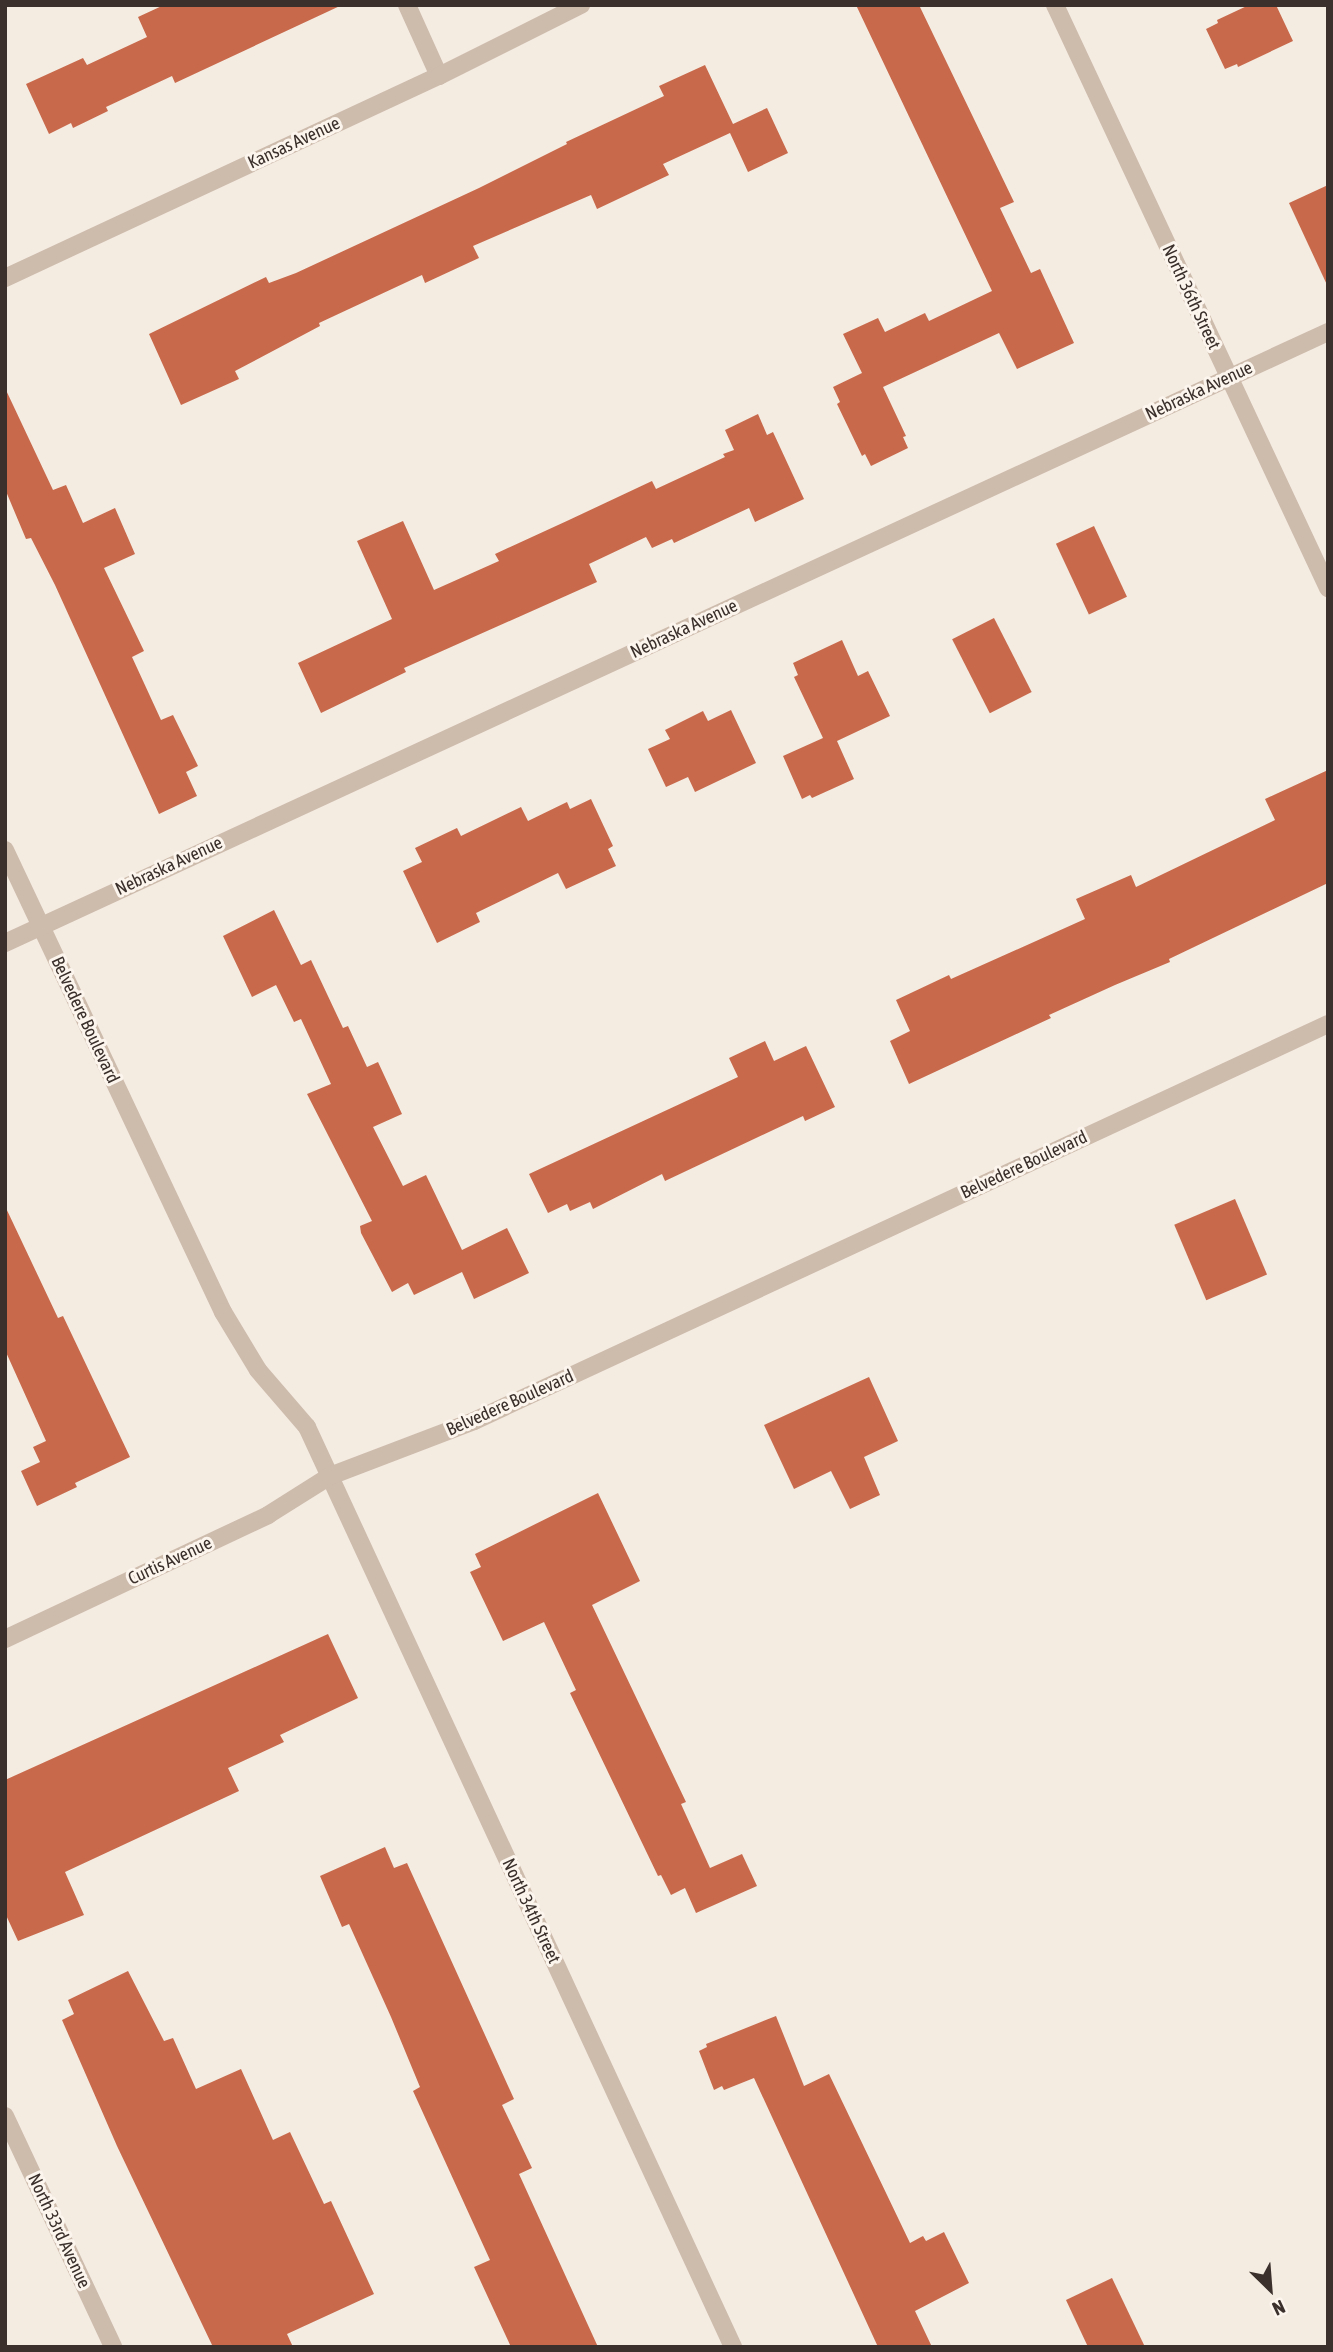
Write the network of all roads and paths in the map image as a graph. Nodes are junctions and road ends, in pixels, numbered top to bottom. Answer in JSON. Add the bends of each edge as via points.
{"nodes":[{"id":1,"x":407,"y":5,"type":"edge"},
{"id":2,"x":580,"y":5,"type":"edge"},
{"id":3,"x":1055,"y":5,"type":"edge"},
{"id":4,"x":439,"y":76,"type":"junction"},
{"id":5,"x":5,"y":278,"type":"edge"},
{"id":6,"x":1328,"y":332,"type":"edge"},
{"id":7,"x":1228,"y":377,"type":"junction"},
{"id":8,"x":1328,"y":588,"type":"edge"},
{"id":9,"x":5,"y":850,"type":"edge"},
{"id":10,"x":41,"y":926,"type":"junction"},
{"id":11,"x":5,"y":943,"type":"edge"},
{"id":12,"x":1328,"y":1024,"type":"edge"},
{"id":13,"x":330,"y":1476,"type":"junction"},
{"id":14,"x":5,"y":1639,"type":"edge"},
{"id":15,"x":5,"y":2116,"type":"edge"},
{"id":16,"x":113,"y":2347,"type":"edge"},
{"id":17,"x":733,"y":2347,"type":"edge"}],
"edges":[{"from":1,"to":4,"type":"street"},
{"from":2,"to":4,"type":"street","name":"Kansas Avenue"},
{"from":3,"to":7,"type":"street","name":"North 36th Street"},
{"from":4,"to":5,"type":"street","name":"Kansas Avenue"},
{"from":6,"to":7,"type":"street","name":"Nebraska Avenue"},
{"from":7,"to":8,"type":"street","name":"North 36th Street"},
{"from":7,"to":10,"type":"street","name":"Nebraska Avenue"},
{"from":9,"to":10,"type":"street","name":"Belvedere Boulevard"},
{"from":10,"to":11,"type":"street","name":"Nebraska Avenue"},
{"from":10,"to":13,"type":"street","name":"Belvedere Boulevard","via":[[223,1312],[258,1370],[307,1427]]},
{"from":12,"to":13,"type":"street","name":"Belvedere Boulevard","via":[[474,1421]]},
{"from":13,"to":14,"type":"street","name":"Curtis Avenue","via":[[268,1515]]},
{"from":13,"to":17,"type":"street","name":"North 34th Street"},
{"from":15,"to":16,"type":"street","name":"North 33rd Avenue"}]}
